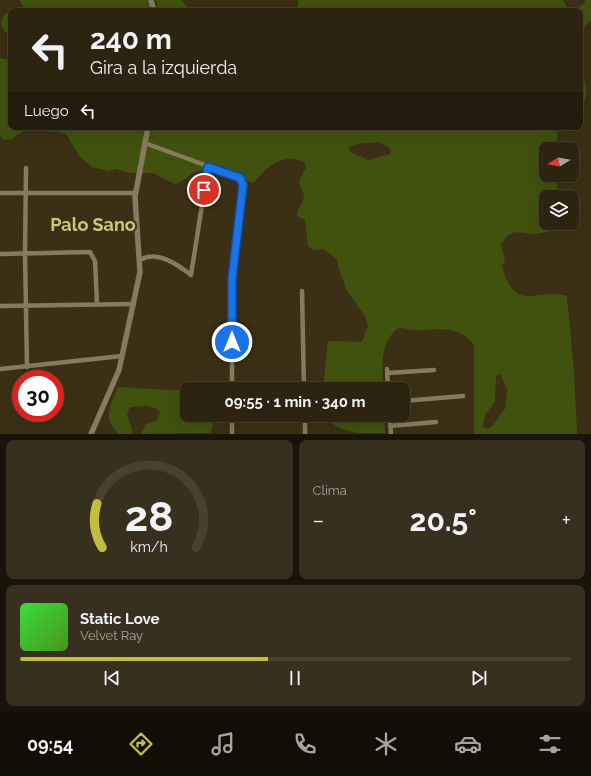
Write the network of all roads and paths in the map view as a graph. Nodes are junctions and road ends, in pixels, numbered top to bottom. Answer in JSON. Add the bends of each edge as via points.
{"nodes":[{"id":1,"x":147,"y":130,"type":"edge"},
{"id":2,"x":145,"y":143,"type":"junction"},
{"id":3,"x":208,"y":167,"type":"junction"},
{"id":4,"x":26,"y":168,"type":"dead end"},
{"id":5,"x":0,"y":193,"type":"edge"},
{"id":6,"x":136,"y":193,"type":"junction"},
{"id":7,"x":26,"y":194,"type":"junction"},
{"id":8,"x":25,"y":253,"type":"junction"},
{"id":9,"x":0,"y":254,"type":"edge"},
{"id":10,"x":140,"y":260,"type":"junction"},
{"id":11,"x":302,"y":291,"type":"dead end"},
{"id":12,"x":97,"y":304,"type":"junction"},
{"id":13,"x":134,"y":304,"type":"junction"},
{"id":14,"x":26,"y":305,"type":"junction"},
{"id":15,"x":0,"y":306,"type":"edge"},
{"id":16,"x":122,"y":356,"type":"junction"},
{"id":17,"x":26,"y":367,"type":"junction"},
{"id":18,"x":0,"y":369,"type":"edge"},
{"id":19,"x":434,"y":370,"type":"dead end"},
{"id":20,"x":232,"y":382,"type":"edge"},
{"id":21,"x":304,"y":382,"type":"edge"},
{"id":22,"x":388,"y":382,"type":"edge"},
{"id":23,"x":463,"y":396,"type":"dead end"},
{"id":24,"x":410,"y":400,"type":"edge"},
{"id":25,"x":232,"y":422,"type":"edge"},
{"id":26,"x":305,"y":422,"type":"edge"},
{"id":27,"x":390,"y":422,"type":"edge"},
{"id":28,"x":436,"y":422,"type":"dead end"},
{"id":29,"x":390,"y":426,"type":"junction"},
{"id":30,"x":91,"y":434,"type":"edge"},
{"id":31,"x":232,"y":434,"type":"edge"},
{"id":32,"x":306,"y":434,"type":"edge"},
{"id":33,"x":391,"y":434,"type":"edge"}],
"edges":[{"from":1,"to":2,"type":"street"},
{"from":2,"to":3,"type":"street"},
{"from":2,"to":6,"type":"street"},
{"from":3,"to":10,"type":"street","via":[[191,275],[163,258],[152,256]]},
{"from":3,"to":20,"type":"street","via":[[240,178],[243,185],[232,279]]},
{"from":4,"to":7,"type":"street"},
{"from":5,"to":7,"type":"street"},
{"from":6,"to":7,"type":"street"},
{"from":6,"to":10,"type":"street"},
{"from":7,"to":8,"type":"street"},
{"from":8,"to":9,"type":"street"},
{"from":8,"to":12,"type":"street","via":[[90,252],[95,261]]},
{"from":8,"to":14,"type":"street"},
{"from":10,"to":13,"type":"street"},
{"from":11,"to":21,"type":"street"},
{"from":12,"to":13,"type":"street"},
{"from":12,"to":14,"type":"street"},
{"from":13,"to":16,"type":"street"},
{"from":14,"to":15,"type":"street"},
{"from":14,"to":17,"type":"street"},
{"from":16,"to":17,"type":"street"},
{"from":16,"to":30,"type":"street","via":[[119,370]]},
{"from":17,"to":18,"type":"street"},
{"from":19,"to":22,"type":"street","via":[[387,371]]},
{"from":23,"to":24,"type":"street"},
{"from":25,"to":31,"type":"street"},
{"from":26,"to":32,"type":"street"},
{"from":27,"to":29,"type":"street"},
{"from":28,"to":29,"type":"street"},
{"from":29,"to":33,"type":"street"}]}
